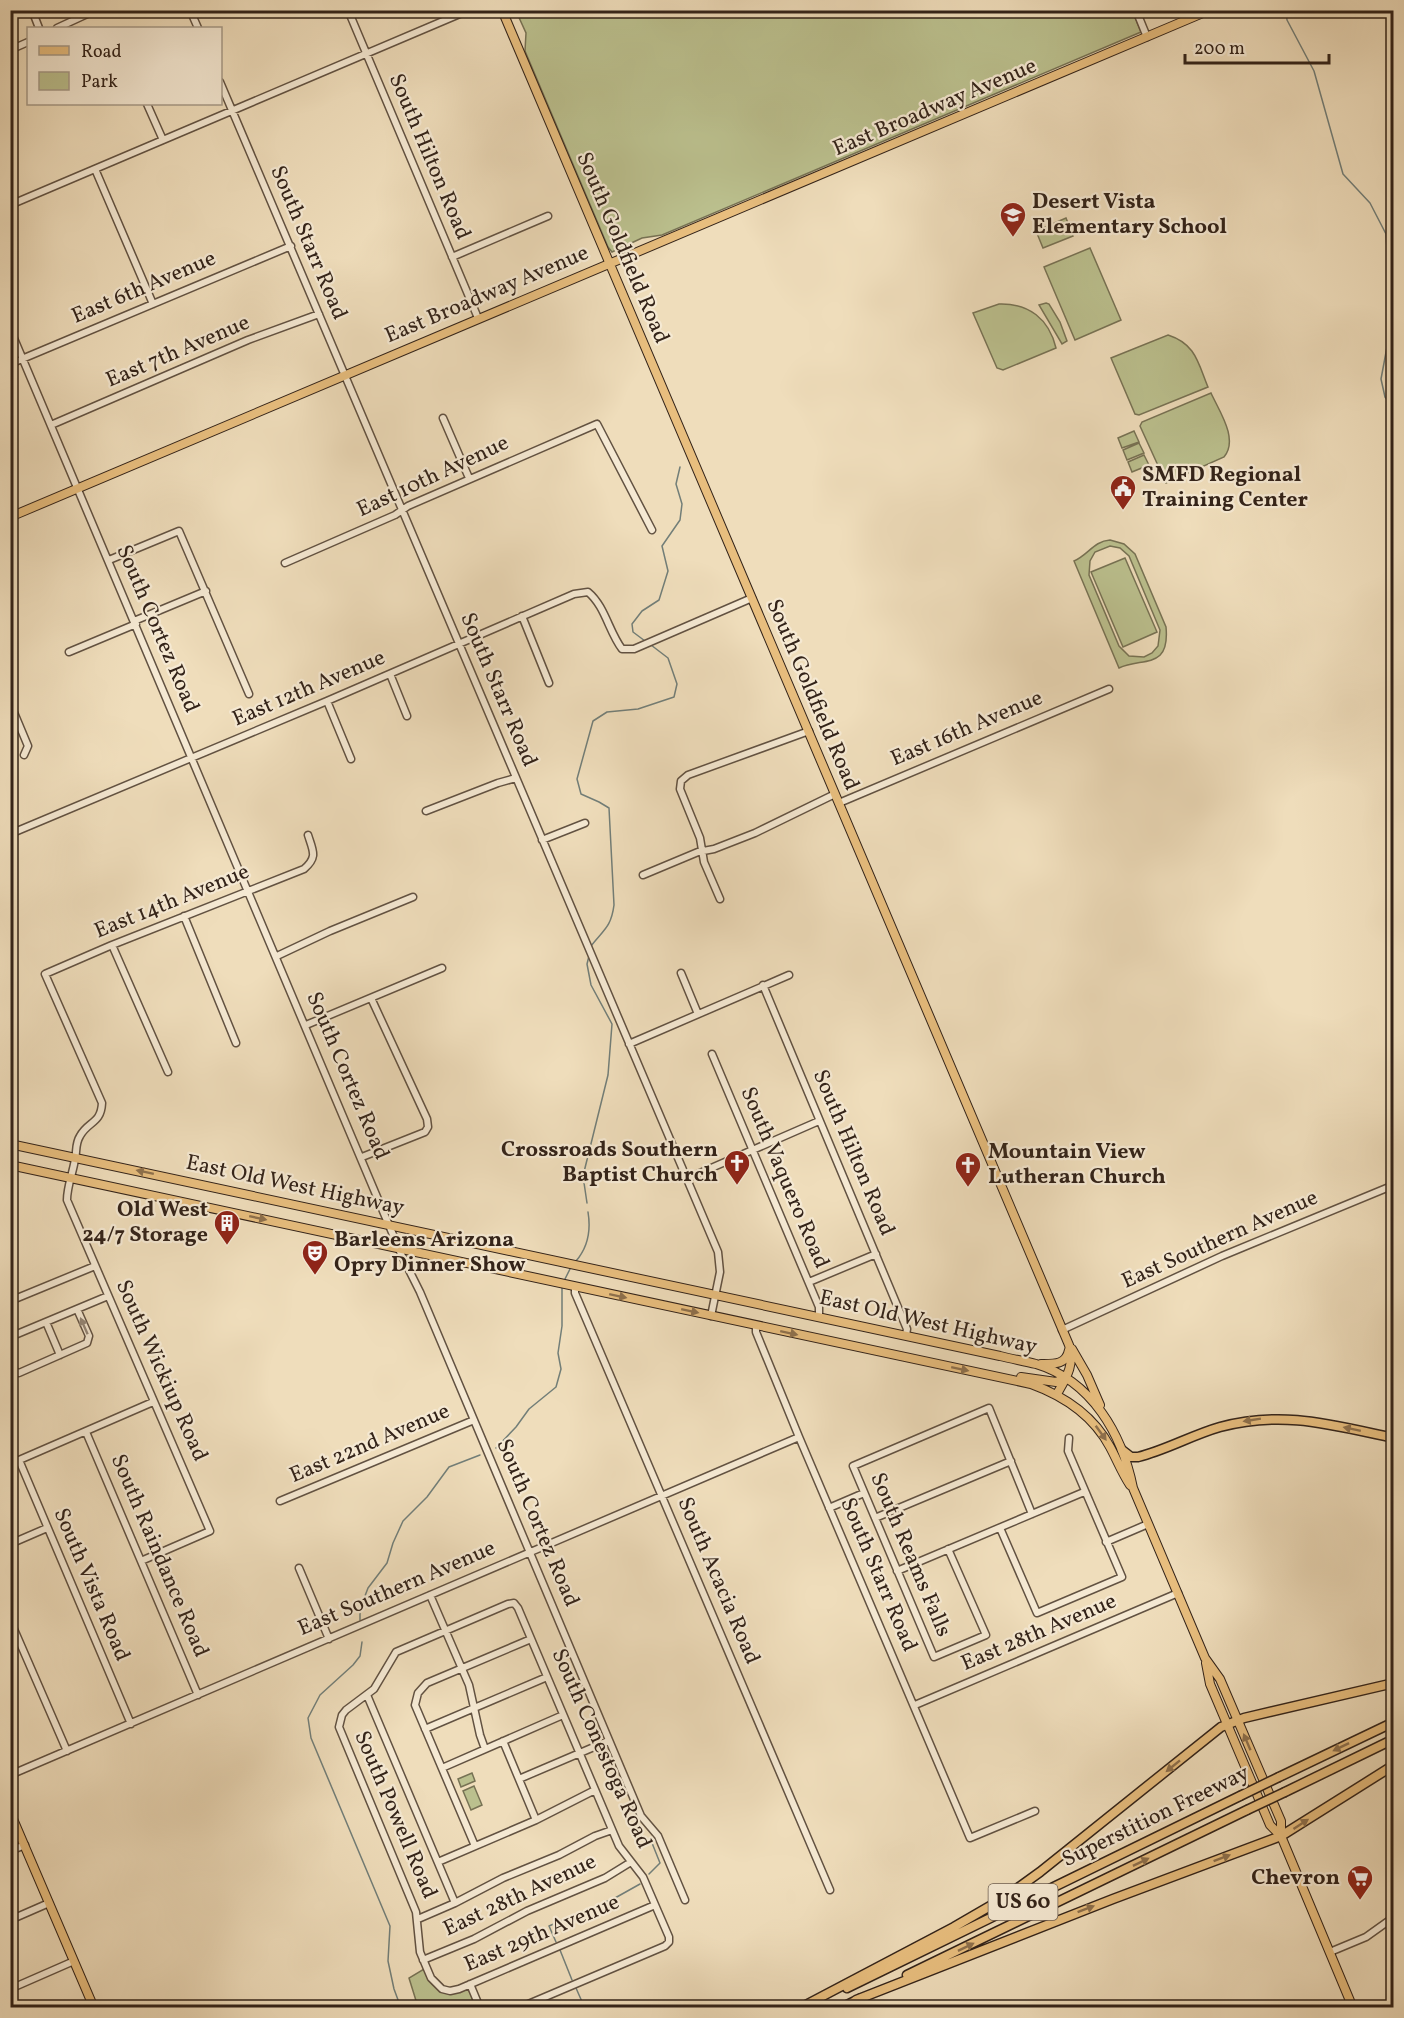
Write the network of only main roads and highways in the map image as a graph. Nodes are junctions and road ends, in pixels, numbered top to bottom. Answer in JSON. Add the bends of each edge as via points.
{"nodes":[{"id":1,"x":502,"y":10,"type":"edge"},
{"id":2,"x":1210,"y":10,"type":"edge"},
{"id":3,"x":610,"y":264,"type":"junction"},
{"id":4,"x":10,"y":517,"type":"edge"},
{"id":5,"x":10,"y":1144,"type":"edge"},
{"id":6,"x":10,"y":1165,"type":"edge"},
{"id":7,"x":1069,"y":1345,"type":"junction"},
{"id":8,"x":1037,"y":1364,"type":"junction"},
{"id":9,"x":990,"y":1375,"type":"junction"},
{"id":10,"x":1066,"y":1378,"type":"junction"},
{"id":11,"x":1057,"y":1394,"type":"junction"},
{"id":12,"x":1107,"y":1420,"type":"junction"},
{"id":13,"x":1394,"y":1438,"type":"edge"},
{"id":14,"x":1122,"y":1450,"type":"junction"},
{"id":15,"x":1133,"y":1488,"type":"junction"},
{"id":16,"x":1205,"y":1658,"type":"junction"},
{"id":17,"x":1394,"y":1683,"type":"edge"},
{"id":18,"x":1238,"y":1720,"type":"junction"},
{"id":19,"x":1394,"y":1722,"type":"edge"},
{"id":20,"x":1227,"y":1725,"type":"junction"},
{"id":21,"x":1394,"y":1739,"type":"edge"},
{"id":22,"x":1394,"y":1765,"type":"edge"},
{"id":23,"x":10,"y":1812,"type":"edge"},
{"id":24,"x":1281,"y":1836,"type":"junction"},
{"id":25,"x":856,"y":2000,"type":"junction"},
{"id":26,"x":94,"y":2007,"type":"edge"},
{"id":27,"x":800,"y":2007,"type":"edge"},
{"id":28,"x":806,"y":2007,"type":"edge"},
{"id":29,"x":841,"y":2007,"type":"edge"},
{"id":30,"x":1353,"y":2007,"type":"edge"}],
"edges":[{"from":1,"to":3,"type":"main road","name":"South Goldfield Road"},
{"from":2,"to":3,"type":"main road","name":"East Broadway Avenue"},
{"from":3,"to":4,"type":"main road","name":"East Broadway Avenue"},
{"from":3,"to":7,"type":"main road","name":"South Goldfield Road"},
{"from":8,"to":5,"type":"main road","name":"East Old West Highway","one_way":true},
{"from":6,"to":9,"type":"main road","name":"East Old West Highway","one_way":true},
{"from":7,"to":8,"type":"main road","via":[[1061,1363]]},
{"from":7,"to":10,"type":"main road","name":"South Goldfield Road","via":[[1072,1355]]},
{"from":7,"to":12,"type":"main road"},
{"from":8,"to":10,"type":"main road","name":"East Old West Highway"},
{"from":9,"to":10,"type":"main road","via":[[1056,1382]]},
{"from":9,"to":11,"type":"main road","name":"East Old West Highway"},
{"from":10,"to":11,"type":"main road","name":"South Goldfield Road"},
{"from":10,"to":12,"type":"main road","name":"East Old West Highway","via":[[1089,1397]]},
{"from":11,"to":15,"type":"main road","name":"East Old West Highway","one_way":true,"via":[[1097,1428]]},
{"from":12,"to":14,"type":"main road","name":"East Old West Highway"},
{"from":13,"to":14,"type":"highway","one_way":true,"via":[[1310,1421],[1269,1418],[1220,1427],[1138,1457]]},
{"from":14,"to":15,"type":"main road","name":"East Old West Highway"},
{"from":15,"to":16,"type":"main road"},
{"from":16,"to":18,"type":"main road","via":[[1220,1679]]},
{"from":16,"to":20,"type":"main road","via":[[1210,1684]]},
{"from":17,"to":18,"type":"highway"},
{"from":18,"to":20,"type":"highway"},
{"from":24,"to":18,"type":"main road","one_way":true,"via":[[1281,1821]]},
{"from":19,"to":28,"type":"highway","name":"Superstition Freeway","number":"US 60","one_way":true,"bridge":true},
{"from":20,"to":24,"type":"main road","via":[[1270,1826]]},
{"from":20,"to":27,"type":"highway","one_way":true,"via":[[1004,1898]]},
{"from":25,"to":21,"type":"highway","name":"Superstition Freeway","number":"US 60","one_way":true,"bridge":true},
{"from":24,"to":22,"type":"highway","one_way":true},
{"from":23,"to":26,"type":"main road"},
{"from":25,"to":24,"type":"highway","one_way":true},
{"from":24,"to":30,"type":"main road"},
{"from":25,"to":29,"type":"highway","name":"Superstition Freeway","number":"US 60"}]}
